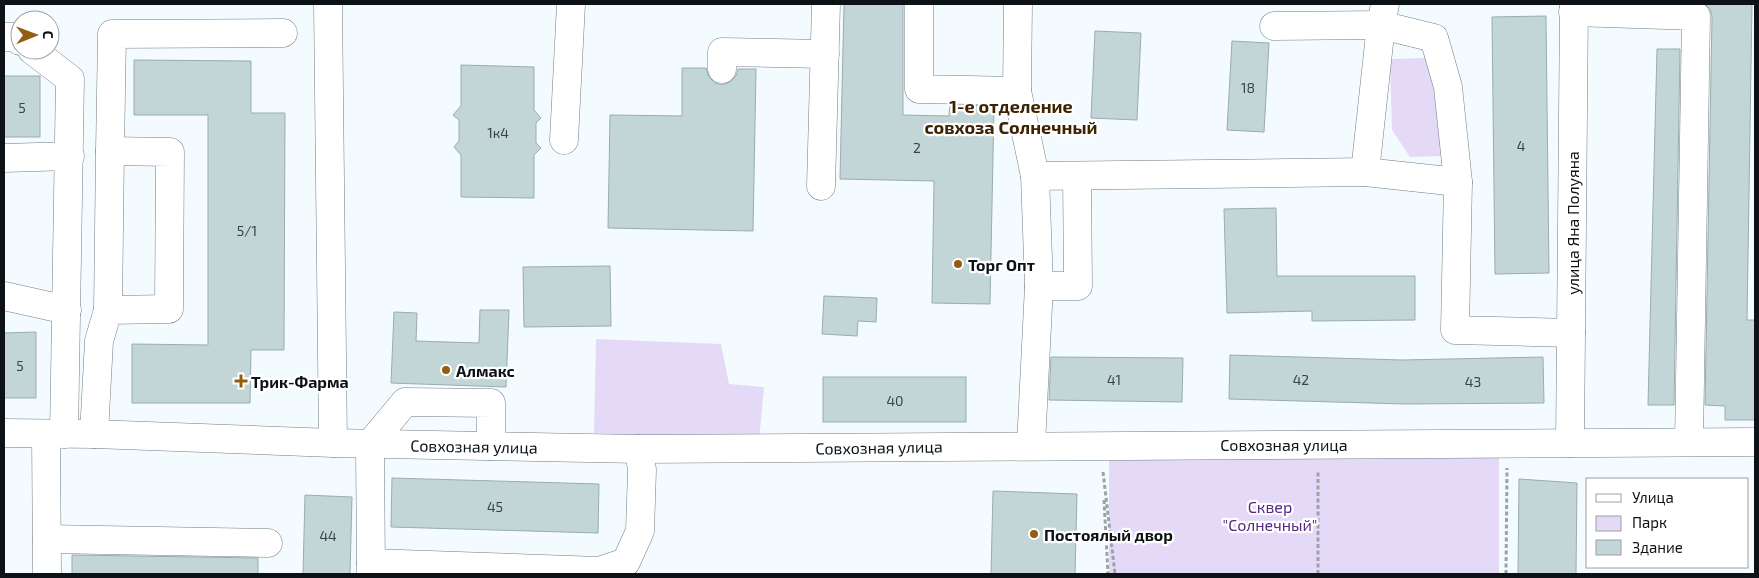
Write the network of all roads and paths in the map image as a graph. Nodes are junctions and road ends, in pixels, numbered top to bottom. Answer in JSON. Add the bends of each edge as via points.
{"nodes":[{"id":1,"x":328,"y":4,"type":"edge"},
{"id":2,"x":571,"y":4,"type":"edge"},
{"id":3,"x":826,"y":4,"type":"edge"},
{"id":4,"x":919,"y":4,"type":"edge"},
{"id":5,"x":1018,"y":4,"type":"edge"},
{"id":6,"x":1574,"y":8,"type":"edge"},
{"id":7,"x":1383,"y":15,"type":"edge"},
{"id":8,"x":1274,"y":26,"type":"dead end"},
{"id":9,"x":283,"y":33,"type":"dead end"},
{"id":10,"x":825,"y":54,"type":"junction"},
{"id":11,"x":45,"y":60,"type":"edge"},
{"id":12,"x":722,"y":68,"type":"dead end"},
{"id":13,"x":1017,"y":91,"type":"junction"},
{"id":14,"x":564,"y":140,"type":"dead end"},
{"id":15,"x":110,"y":151,"type":"junction"},
{"id":16,"x":70,"y":156,"type":"junction"},
{"id":17,"x":4,"y":158,"type":"edge"},
{"id":18,"x":1365,"y":172,"type":"junction"},
{"id":19,"x":1035,"y":176,"type":"junction"},
{"id":20,"x":1077,"y":176,"type":"junction"},
{"id":21,"x":1458,"y":182,"type":"junction"},
{"id":22,"x":821,"y":186,"type":"dead end"},
{"id":23,"x":1040,"y":286,"type":"junction"},
{"id":24,"x":4,"y":296,"type":"edge"},
{"id":25,"x":67,"y":310,"type":"junction"},
{"id":26,"x":108,"y":310,"type":"junction"},
{"id":27,"x":1571,"y":333,"type":"junction"},
{"id":28,"x":4,"y":433,"type":"edge"},
{"id":29,"x":55,"y":434,"type":"junction"},
{"id":30,"x":94,"y":434,"type":"junction"},
{"id":31,"x":1689,"y":441,"type":"junction"},
{"id":32,"x":1755,"y":442,"type":"edge"},
{"id":33,"x":334,"y":443,"type":"junction"},
{"id":34,"x":1570,"y":443,"type":"junction"},
{"id":35,"x":370,"y":444,"type":"junction"},
{"id":36,"x":1031,"y":445,"type":"junction"},
{"id":37,"x":491,"y":446,"type":"junction"},
{"id":38,"x":639,"y":449,"type":"junction"},
{"id":39,"x":1318,"y":465,"type":"dead end"},
{"id":40,"x":1507,"y":465,"type":"dead end"},
{"id":41,"x":47,"y":539,"type":"junction"},
{"id":42,"x":268,"y":543,"type":"dead end"},
{"id":43,"x":371,"y":569,"type":"edge"},
{"id":44,"x":47,"y":574,"type":"edge"},
{"id":45,"x":1108,"y":574,"type":"edge"},
{"id":46,"x":1115,"y":574,"type":"edge"},
{"id":47,"x":1318,"y":574,"type":"edge"},
{"id":48,"x":1506,"y":574,"type":"edge"}],
"edges":[{"from":1,"to":33,"type":"street"},
{"from":2,"to":14,"type":"street"},
{"from":3,"to":10,"type":"street"},
{"from":4,"to":13,"type":"street","via":[[919,89]]},
{"from":5,"to":13,"type":"street"},
{"from":6,"to":27,"type":"street","name":"улица Яна Полуяна"},
{"from":6,"to":31,"type":"street","via":[[1696,16]]},
{"from":7,"to":8,"type":"street"},
{"from":7,"to":18,"type":"street"},
{"from":7,"to":21,"type":"street","via":[[1434,38],[1448,88]]},
{"from":9,"to":15,"type":"street","via":[[112,34]]},
{"from":10,"to":12,"type":"street","via":[[722,52]]},
{"from":10,"to":22,"type":"street"},
{"from":11,"to":16,"type":"street","via":[[70,79]]},
{"from":13,"to":19,"type":"street"},
{"from":15,"to":26,"type":"street"},
{"from":15,"to":26,"type":"street","via":[[170,152],[169,309]]},
{"from":16,"to":17,"type":"street"},
{"from":16,"to":25,"type":"street"},
{"from":18,"to":20,"type":"street"},
{"from":18,"to":21,"type":"street"},
{"from":19,"to":20,"type":"street"},
{"from":19,"to":23,"type":"street"},
{"from":20,"to":23,"type":"street","via":[[1078,286]]},
{"from":21,"to":27,"type":"street","via":[[1455,330]]},
{"from":23,"to":36,"type":"street"},
{"from":24,"to":25,"type":"street"},
{"from":25,"to":29,"type":"street"},
{"from":26,"to":30,"type":"street","via":[[99,341]]},
{"from":27,"to":34,"type":"street","name":"улица Яна Полуяна"},
{"from":28,"to":29,"type":"street","name":"Совхозная улица"},
{"from":29,"to":30,"type":"street","name":"Совхозная улица"},
{"from":29,"to":41,"type":"street"},
{"from":30,"to":33,"type":"street","name":"Совхозная улица"},
{"from":31,"to":32,"type":"street","name":"Совхозная улица"},
{"from":31,"to":34,"type":"street","name":"Совхозная улица"},
{"from":33,"to":35,"type":"street","name":"Совхозная улица"},
{"from":34,"to":36,"type":"street","name":"Совхозная улица"},
{"from":35,"to":37,"type":"street","name":"Совхозная улица"},
{"from":35,"to":37,"type":"street","via":[[405,402],[492,403]]},
{"from":35,"to":43,"type":"street"},
{"from":36,"to":38,"type":"street","name":"Совхозная улица"},
{"from":37,"to":38,"type":"street","name":"Совхозная улица"},
{"from":38,"to":43,"type":"street","via":[[642,470],[640,531],[626,562],[599,571]]},
{"from":39,"to":47,"type":"path"},
{"from":40,"to":48,"type":"path"},
{"from":41,"to":42,"type":"street"},
{"from":41,"to":44,"type":"street"},
{"from":45,"to":46,"type":"path","via":[[1103,472]]}]}
